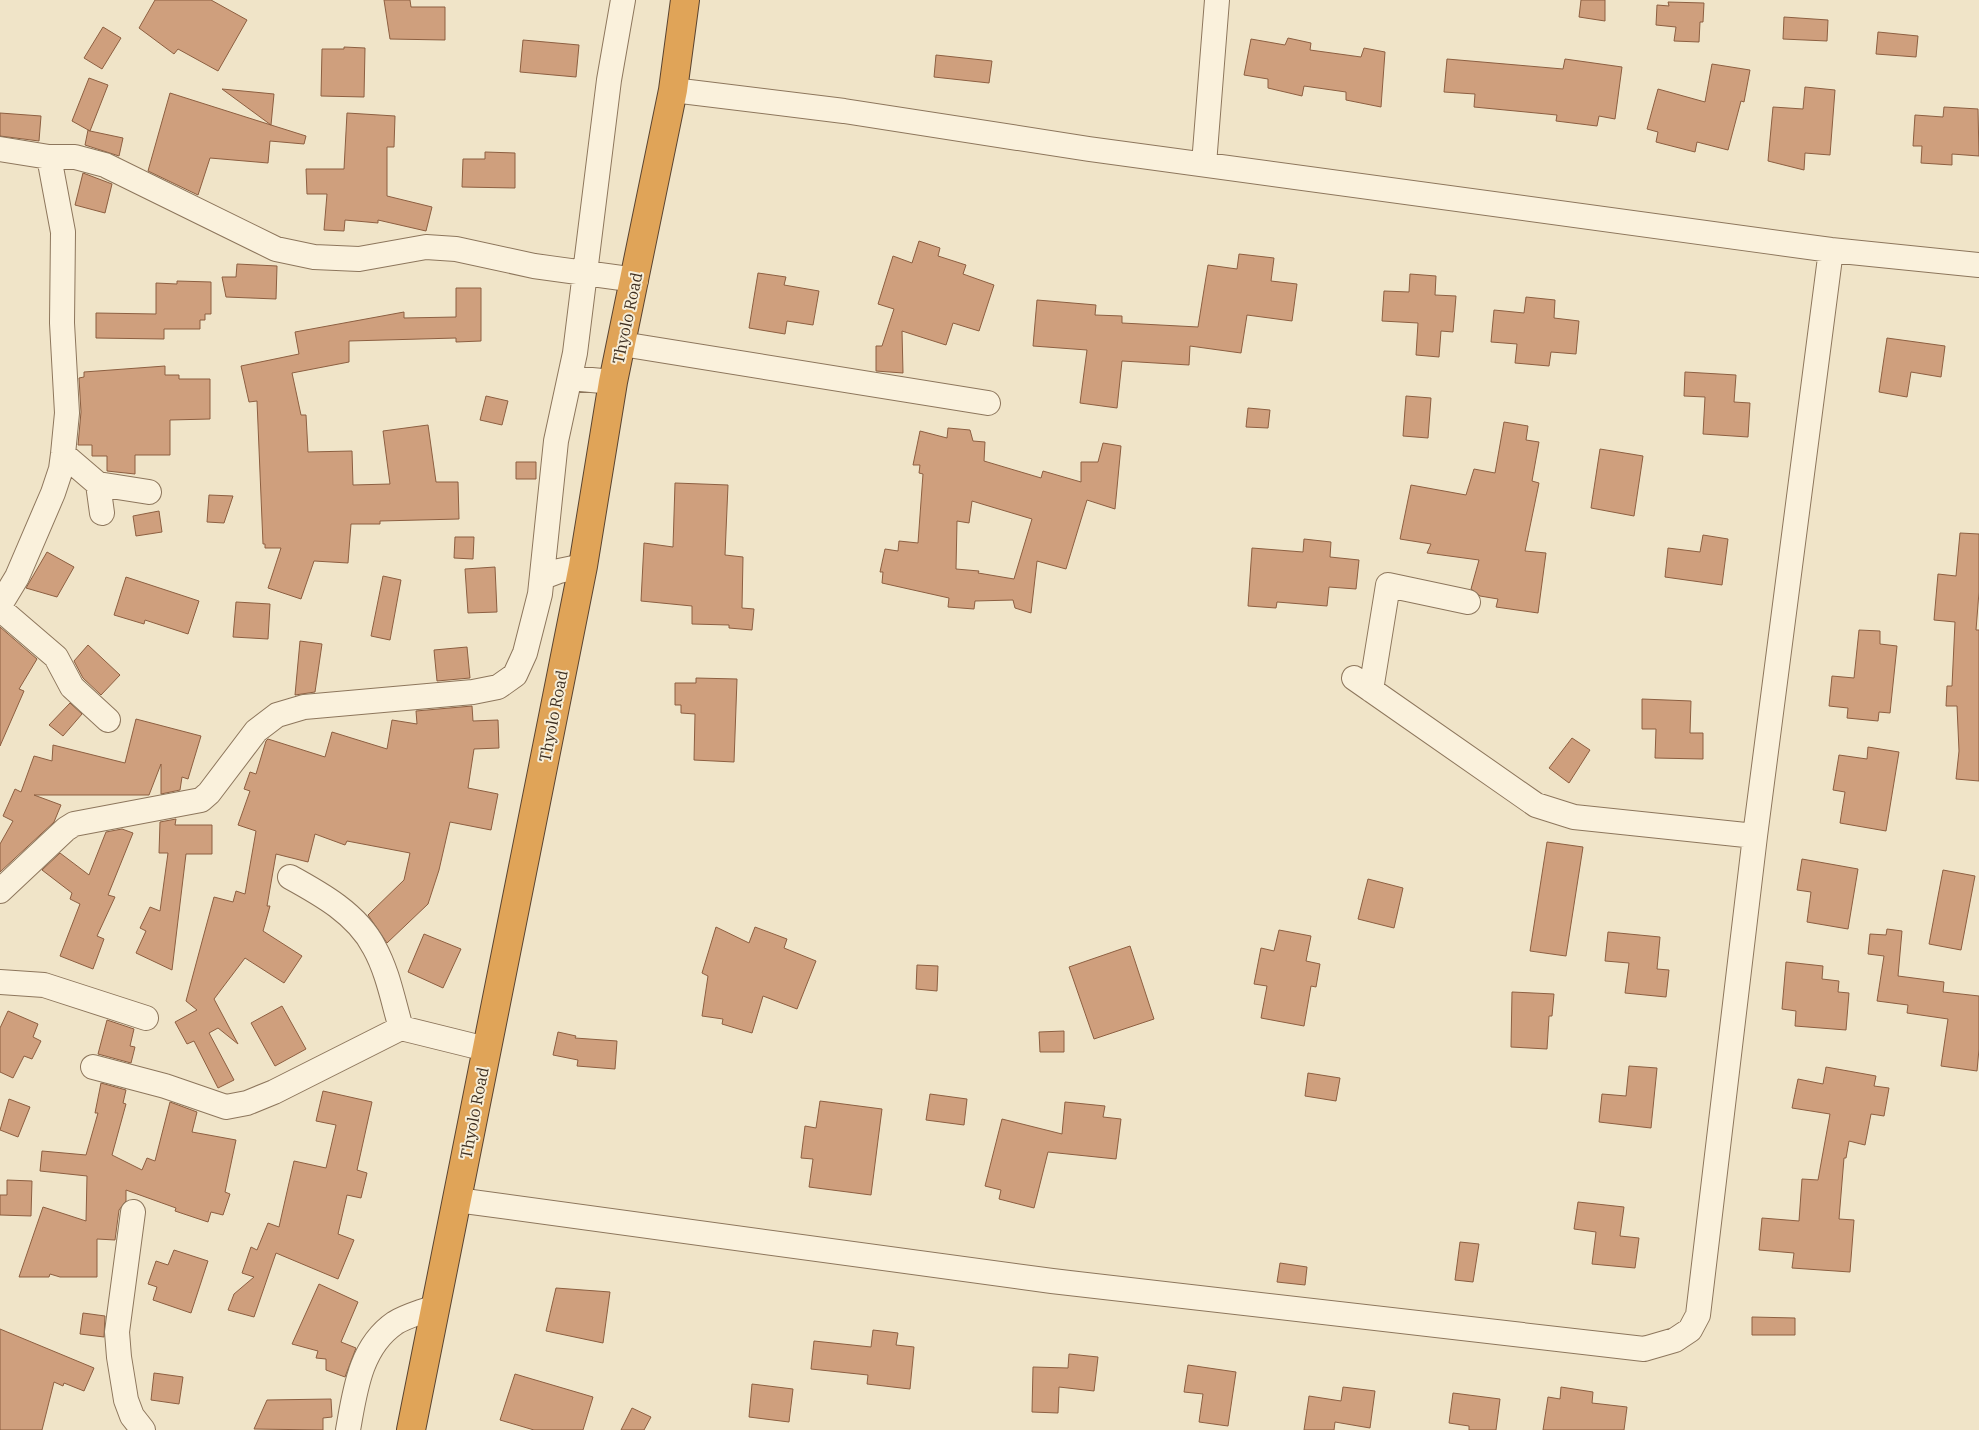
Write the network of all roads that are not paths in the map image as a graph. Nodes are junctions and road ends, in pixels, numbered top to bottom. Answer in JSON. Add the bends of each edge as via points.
{"nodes":[{"id":1,"x":623,"y":0,"type":"edge"},
{"id":2,"x":685,"y":0,"type":"edge"},
{"id":3,"x":1218,"y":0,"type":"edge"},
{"id":4,"x":673,"y":90,"type":"junction"},
{"id":5,"x":0,"y":149,"type":"edge"},
{"id":6,"x":49,"y":158,"type":"junction"},
{"id":7,"x":1204,"y":164,"type":"junction"},
{"id":8,"x":1831,"y":250,"type":"junction"},
{"id":9,"x":1979,"y":265,"type":"edge"},
{"id":10,"x":586,"y":272,"type":"junction"},
{"id":11,"x":636,"y":280,"type":"junction"},
{"id":12,"x":622,"y":344,"type":"junction"},
{"id":13,"x":570,"y":378,"type":"junction"},
{"id":14,"x":613,"y":382,"type":"junction"},
{"id":15,"x":988,"y":403,"type":"dead end"},
{"id":16,"x":63,"y":454,"type":"junction"},
{"id":17,"x":98,"y":484,"type":"junction"},
{"id":18,"x":149,"y":492,"type":"dead end"},
{"id":19,"x":102,"y":513,"type":"dead end"},
{"id":20,"x":583,"y":566,"type":"junction"},
{"id":21,"x":543,"y":578,"type":"junction"},
{"id":22,"x":1468,"y":602,"type":"dead end"},
{"id":23,"x":0,"y":607,"type":"edge"},
{"id":24,"x":108,"y":720,"type":"dead end"},
{"id":25,"x":1755,"y":836,"type":"junction"},
{"id":26,"x":290,"y":877,"type":"dead end"},
{"id":27,"x":0,"y":891,"type":"edge"},
{"id":28,"x":0,"y":982,"type":"edge"},
{"id":29,"x":146,"y":1018,"type":"dead end"},
{"id":30,"x":401,"y":1028,"type":"junction"},
{"id":31,"x":486,"y":1049,"type":"junction"},
{"id":32,"x":93,"y":1067,"type":"dead end"},
{"id":33,"x":457,"y":1200,"type":"junction"},
{"id":34,"x":133,"y":1212,"type":"dead end"},
{"id":35,"x":434,"y":1307,"type":"junction"},
{"id":36,"x":143,"y":1430,"type":"edge"},
{"id":37,"x":348,"y":1430,"type":"edge"},
{"id":38,"x":411,"y":1430,"type":"edge"}],
"edges":[{"from":1,"to":10,"type":"street","via":[[608,80]]},
{"from":2,"to":4,"type":"highway","name":"Thyolo Road"},
{"from":3,"to":7,"type":"street"},
{"from":4,"to":7,"type":"street","via":[[844,110]]},
{"from":4,"to":11,"type":"highway","name":"Thyolo Road"},
{"from":5,"to":6,"type":"street"},
{"from":6,"to":10,"type":"street","via":[[75,157],[105,165],[276,250],[358,260],[426,247],[456,249],[534,266]]},
{"from":6,"to":16,"type":"street","via":[[63,232],[62,323],[67,414]]},
{"from":7,"to":8,"type":"street"},
{"from":8,"to":9,"type":"street"},
{"from":8,"to":25,"type":"street"},
{"from":10,"to":11,"type":"street"},
{"from":10,"to":13,"type":"street"},
{"from":11,"to":12,"type":"highway","name":"Thyolo Road"},
{"from":12,"to":14,"type":"highway","name":"Thyolo Road"},
{"from":12,"to":15,"type":"street"},
{"from":13,"to":14,"type":"street"},
{"from":13,"to":21,"type":"street","via":[[550,484]]},
{"from":14,"to":20,"type":"highway","name":"Thyolo Road"},
{"from":16,"to":17,"type":"street"},
{"from":16,"to":23,"type":"street","via":[[53,493],[17,577]]},
{"from":17,"to":18,"type":"street"},
{"from":17,"to":19,"type":"street"},
{"from":20,"to":21,"type":"street"},
{"from":20,"to":31,"type":"highway","name":"Thyolo Road"},
{"from":21,"to":27,"type":"street","via":[[526,652],[515,675],[498,687],[304,707],[277,714],[256,732],[200,800],[74,824]]},
{"from":22,"to":25,"type":"street","via":[[1388,585],[1363,684],[1536,805],[1574,817]]},
{"from":23,"to":24,"type":"street","via":[[56,657],[72,687]]},
{"from":25,"to":33,"type":"street","via":[[1698,1315],[1690,1330],[1675,1340],[1644,1349],[1052,1281]]},
{"from":26,"to":30,"type":"street","via":[[322,895],[357,923],[374,947],[385,972]]},
{"from":28,"to":29,"type":"street","via":[[44,985]]},
{"from":30,"to":31,"type":"street"},
{"from":30,"to":32,"type":"street","via":[[274,1092],[226,1107],[165,1086]]},
{"from":31,"to":33,"type":"highway","name":"Thyolo Road"},
{"from":33,"to":35,"type":"highway","name":"Thyolo Road"},
{"from":34,"to":36,"type":"street","via":[[117,1332],[118,1357],[126,1400],[132,1416]]},
{"from":35,"to":37,"type":"street","via":[[396,1322],[376,1339],[363,1363]]},
{"from":35,"to":38,"type":"highway","name":"Thyolo Road"}]}
